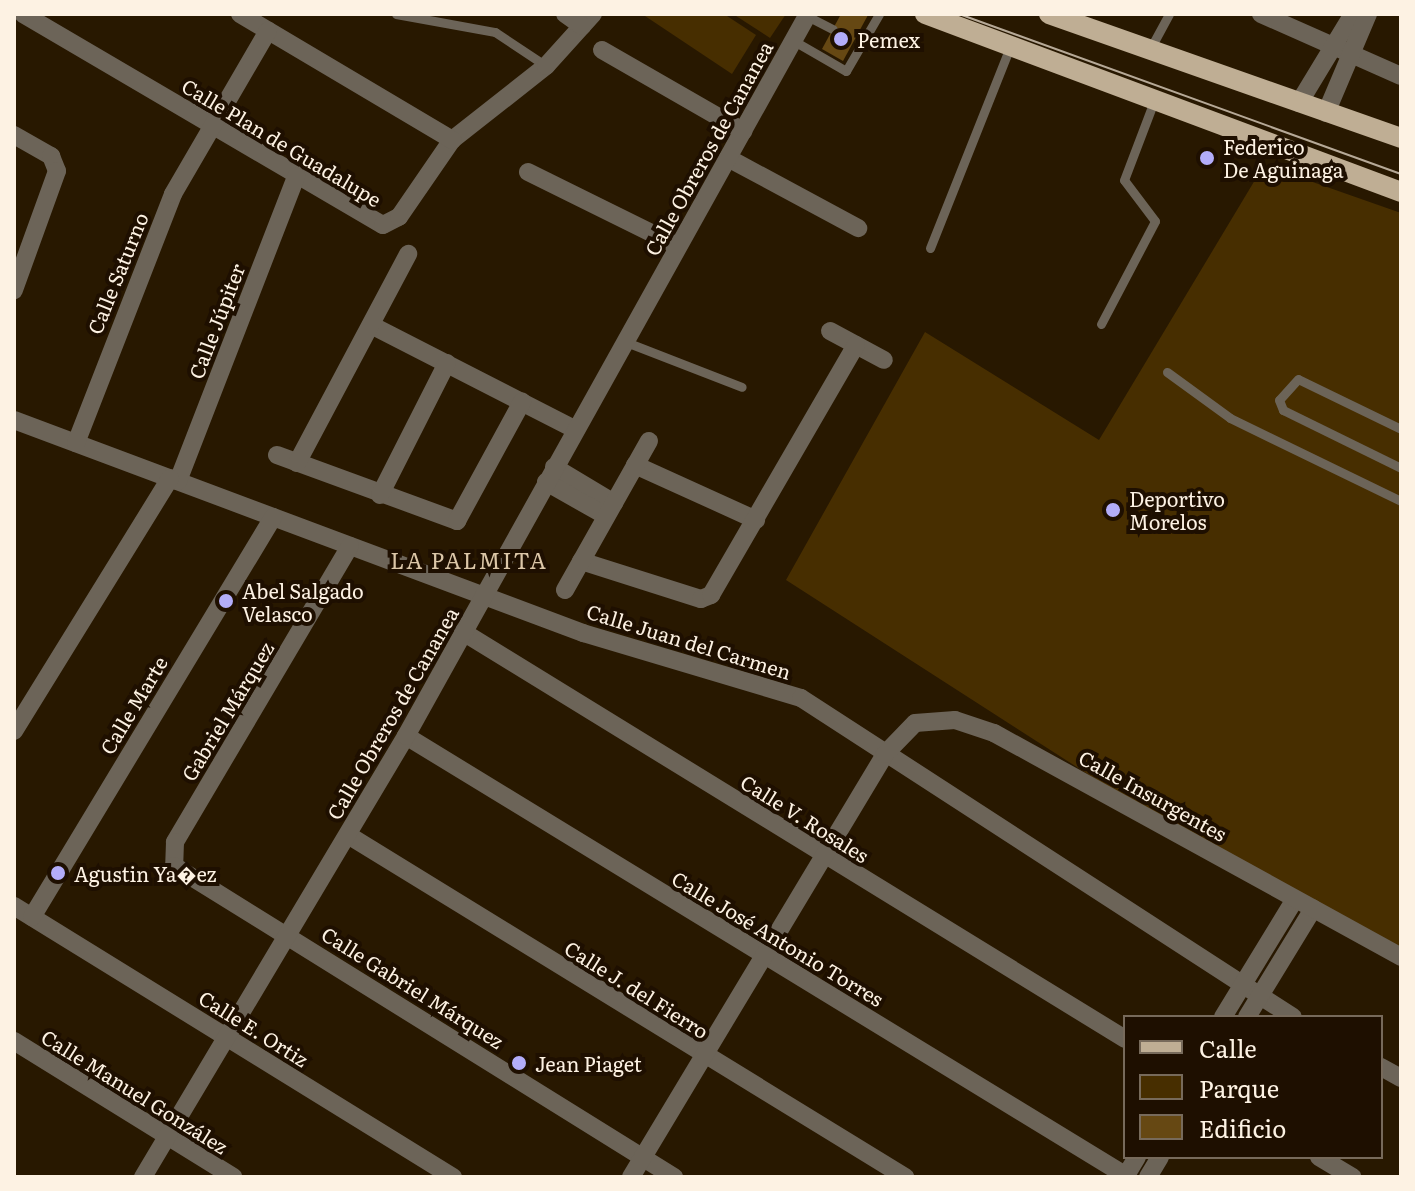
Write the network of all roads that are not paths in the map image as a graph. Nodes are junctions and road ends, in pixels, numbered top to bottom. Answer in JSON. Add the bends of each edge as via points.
{"nodes":[{"id":1,"x":23,"y":14,"type":"edge"},
{"id":2,"x":240,"y":14,"type":"edge"},
{"id":3,"x":396,"y":14,"type":"edge"},
{"id":4,"x":565,"y":14,"type":"edge"},
{"id":5,"x":879,"y":14,"type":"edge"},
{"id":6,"x":925,"y":14,"type":"edge"},
{"id":7,"x":1049,"y":14,"type":"edge"},
{"id":8,"x":1169,"y":14,"type":"edge"},
{"id":9,"x":1261,"y":14,"type":"edge"},
{"id":10,"x":1353,"y":14,"type":"edge"},
{"id":11,"x":1368,"y":14,"type":"edge"},
{"id":12,"x":808,"y":15,"type":"edge"},
{"id":13,"x":588,"y":20,"type":"edge"},
{"id":14,"x":833,"y":29,"type":"dead end"},
{"id":15,"x":268,"y":31,"type":"junction"},
{"id":16,"x":794,"y":41,"type":"junction"},
{"id":17,"x":1009,"y":49,"type":"junction"},
{"id":18,"x":602,"y":50,"type":"dead end"},
{"id":19,"x":1149,"y":51,"type":"junction"},
{"id":20,"x":1340,"y":53,"type":"junction"},
{"id":21,"x":546,"y":66,"type":"junction"},
{"id":22,"x":1401,"y":76,"type":"edge"},
{"id":23,"x":1154,"y":101,"type":"junction"},
{"id":24,"x":1299,"y":103,"type":"junction"},
{"id":25,"x":1326,"y":113,"type":"junction"},
{"id":26,"x":214,"y":127,"type":"junction"},
{"id":27,"x":743,"y":131,"type":"junction"},
{"id":28,"x":14,"y":135,"type":"edge"},
{"id":29,"x":1401,"y":138,"type":"edge"},
{"id":30,"x":452,"y":140,"type":"junction"},
{"id":31,"x":728,"y":158,"type":"junction"},
{"id":32,"x":528,"y":172,"type":"dead end"},
{"id":33,"x":296,"y":176,"type":"junction"},
{"id":34,"x":1401,"y":192,"type":"edge"},
{"id":35,"x":858,"y":228,"type":"dead end"},
{"id":36,"x":678,"y":246,"type":"junction"},
{"id":37,"x":930,"y":248,"type":"dead end"},
{"id":38,"x":408,"y":254,"type":"dead end"},
{"id":39,"x":14,"y":290,"type":"edge"},
{"id":40,"x":1101,"y":324,"type":"dead end"},
{"id":41,"x":371,"y":325,"type":"junction"},
{"id":42,"x":830,"y":331,"type":"dead end"},
{"id":43,"x":625,"y":342,"type":"junction"},
{"id":44,"x":856,"y":345,"type":"junction"},
{"id":45,"x":884,"y":360,"type":"dead end"},
{"id":46,"x":447,"y":363,"type":"junction"},
{"id":47,"x":1167,"y":372,"type":"dead end"},
{"id":48,"x":742,"y":387,"type":"dead end"},
{"id":49,"x":522,"y":402,"type":"junction"},
{"id":50,"x":14,"y":420,"type":"edge"},
{"id":51,"x":1401,"y":429,"type":"edge"},
{"id":52,"x":576,"y":430,"type":"junction"},
{"id":53,"x":649,"y":441,"type":"dead end"},
{"id":54,"x":76,"y":443,"type":"junction"},
{"id":55,"x":277,"y":455,"type":"dead end"},
{"id":56,"x":297,"y":463,"type":"junction"},
{"id":57,"x":635,"y":465,"type":"junction"},
{"id":58,"x":1401,"y":468,"type":"edge"},
{"id":59,"x":550,"y":475,"type":"junction"},
{"id":60,"x":174,"y":480,"type":"junction"},
{"id":61,"x":380,"y":495,"type":"junction"},
{"id":62,"x":1401,"y":501,"type":"edge"},
{"id":63,"x":610,"y":509,"type":"junction"},
{"id":64,"x":273,"y":517,"type":"junction"},
{"id":65,"x":756,"y":520,"type":"junction"},
{"id":66,"x":350,"y":546,"type":"junction"},
{"id":67,"x":581,"y":561,"type":"junction"},
{"id":68,"x":565,"y":590,"type":"dead end"},
{"id":69,"x":483,"y":596,"type":"junction"},
{"id":70,"x":463,"y":632,"type":"junction"},
{"id":71,"x":14,"y":731,"type":"edge"},
{"id":72,"x":406,"y":736,"type":"junction"},
{"id":73,"x":885,"y":754,"type":"junction"},
{"id":74,"x":348,"y":835,"type":"junction"},
{"id":75,"x":824,"y":856,"type":"junction"},
{"id":76,"x":171,"y":859,"type":"joint"},
{"id":77,"x":1295,"y":899,"type":"junction"},
{"id":78,"x":14,"y":906,"type":"edge"},
{"id":79,"x":1313,"y":909,"type":"junction"},
{"id":80,"x":32,"y":917,"type":"junction"},
{"id":81,"x":288,"y":935,"type":"junction"},
{"id":82,"x":764,"y":955,"type":"junction"},
{"id":83,"x":1401,"y":957,"type":"edge"},
{"id":84,"x":1241,"y":987,"type":"junction"},
{"id":85,"x":1259,"y":998,"type":"junction"},
{"id":86,"x":1224,"y":1015,"type":"edge"},
{"id":87,"x":1248,"y":1015,"type":"edge"},
{"id":88,"x":1289,"y":1015,"type":"edge"},
{"id":89,"x":228,"y":1037,"type":"junction"},
{"id":90,"x":1123,"y":1038,"type":"edge"},
{"id":91,"x":14,"y":1041,"type":"edge"},
{"id":92,"x":704,"y":1056,"type":"junction"},
{"id":93,"x":1383,"y":1068,"type":"edge"},
{"id":94,"x":1401,"y":1078,"type":"edge"},
{"id":95,"x":168,"y":1136,"type":"junction"},
{"id":96,"x":643,"y":1158,"type":"junction"},
{"id":97,"x":1136,"y":1159,"type":"edge"},
{"id":98,"x":1159,"y":1159,"type":"edge"},
{"id":99,"x":1322,"y":1159,"type":"edge"},
{"id":100,"x":143,"y":1177,"type":"edge"},
{"id":101,"x":233,"y":1177,"type":"edge"},
{"id":102,"x":453,"y":1177,"type":"edge"},
{"id":103,"x":631,"y":1177,"type":"edge"},
{"id":104,"x":674,"y":1177,"type":"edge"},
{"id":105,"x":905,"y":1177,"type":"edge"},
{"id":106,"x":1126,"y":1177,"type":"edge"},
{"id":107,"x":1148,"y":1177,"type":"edge"},
{"id":108,"x":1352,"y":1177,"type":"edge"}],
"edges":[{"from":1,"to":26,"type":"street","name":"Calle Plan de Guadalupe"},
{"from":2,"to":15,"type":"street"},
{"from":3,"to":21,"type":"lane","via":[[495,32]]},
{"from":4,"to":13,"type":"street"},
{"from":5,"to":16,"type":"lane","via":[[846,71]]},
{"from":6,"to":17,"type":"main road"},
{"from":7,"to":19,"type":"main road"},
{"from":8,"to":19,"type":"lane"},
{"from":9,"to":20,"type":"street"},
{"from":10,"to":20,"type":"street"},
{"from":11,"to":20,"type":"street"},
{"from":12,"to":14,"type":"lane"},
{"from":12,"to":16,"type":"street","name":"Calle Obreros de Cananea"},
{"from":13,"to":21,"type":"street","name":"Calle Plan de Guadalupe"},
{"from":15,"to":26,"type":"street","name":"Calle Saturno"},
{"from":15,"to":30,"type":"street"},
{"from":16,"to":27,"type":"street","name":"Calle Obreros de Cananea"},
{"from":17,"to":23,"type":"main road"},
{"from":17,"to":37,"type":"lane"},
{"from":18,"to":27,"type":"street"},
{"from":19,"to":24,"type":"main road"},
{"from":20,"to":22,"type":"street"},
{"from":20,"to":24,"type":"street"},
{"from":20,"to":25,"type":"street"},
{"from":21,"to":30,"type":"street","name":"Calle Plan de Guadalupe"},
{"from":23,"to":34,"type":"main road"},
{"from":23,"to":40,"type":"lane","via":[[1124,180],[1155,221]]},
{"from":24,"to":25,"type":"main road"},
{"from":25,"to":29,"type":"main road"},
{"from":26,"to":33,"type":"street","name":"Calle Plan de Guadalupe"},
{"from":26,"to":54,"type":"street","name":"Calle Saturno","via":[[134,282]]},
{"from":27,"to":31,"type":"street","name":"Calle Obreros de Cananea"},
{"from":28,"to":39,"type":"street","via":[[51,156],[57,171]]},
{"from":30,"to":33,"type":"street","name":"Calle Plan de Guadalupe","via":[[389,224]]},
{"from":31,"to":35,"type":"street"},
{"from":31,"to":36,"type":"street","name":"Calle Obreros de Cananea"},
{"from":32,"to":36,"type":"street"},
{"from":33,"to":60,"type":"street","name":"Calle Júpiter"},
{"from":36,"to":43,"type":"street","name":"Calle Obreros de Cananea"},
{"from":38,"to":41,"type":"street"},
{"from":41,"to":46,"type":"street"},
{"from":41,"to":56,"type":"street"},
{"from":42,"to":44,"type":"street"},
{"from":43,"to":48,"type":"lane"},
{"from":43,"to":52,"type":"street","name":"Calle Obreros de Cananea"},
{"from":44,"to":45,"type":"street"},
{"from":44,"to":65,"type":"street"},
{"from":46,"to":49,"type":"street"},
{"from":46,"to":61,"type":"street"},
{"from":47,"to":62,"type":"lane","via":[[1230,418]]},
{"from":49,"to":52,"type":"street"},
{"from":49,"to":61,"type":"street","via":[[457,521]]},
{"from":50,"to":54,"type":"street","name":"Calle Juan del Carmen"},
{"from":51,"to":58,"type":"lane","via":[[1298,379],[1279,400],[1283,410]]},
{"from":52,"to":59,"type":"street","name":"Calle Obreros de Cananea"},
{"from":53,"to":57,"type":"street"},
{"from":54,"to":60,"type":"street","name":"Calle Juan del Carmen"},
{"from":55,"to":56,"type":"street"},
{"from":56,"to":61,"type":"street"},
{"from":57,"to":63,"type":"street"},
{"from":57,"to":65,"type":"street"},
{"from":59,"to":63,"type":"street"},
{"from":59,"to":69,"type":"street","name":"Calle Obreros de Cananea"},
{"from":60,"to":64,"type":"street","name":"Calle Juan del Carmen"},
{"from":60,"to":71,"type":"street","name":"Calle Júpiter"},
{"from":63,"to":67,"type":"street"},
{"from":64,"to":66,"type":"street","name":"Calle Juan del Carmen"},
{"from":64,"to":80,"type":"street","name":"Calle Marte"},
{"from":65,"to":67,"type":"street","via":[[706,599]]},
{"from":66,"to":69,"type":"street","name":"Calle Juan del Carmen"},
{"from":66,"to":76,"type":"street","name":"Gabriel Márquez"},
{"from":67,"to":68,"type":"street"},
{"from":69,"to":70,"type":"street","name":"Calle Obreros de Cananea"},
{"from":69,"to":73,"type":"street","name":"Calle Juan del Carmen","via":[[787,692]]},
{"from":70,"to":72,"type":"street","name":"Calle Obreros de Cananea"},
{"from":70,"to":75,"type":"street","name":"Calle V. Rosales"},
{"from":72,"to":74,"type":"street","name":"Calle Obreros de Cananea"},
{"from":72,"to":82,"type":"street","name":"Calle José Antonio Torres"},
{"from":73,"to":75,"type":"street","name":"Calle Insurgentes"},
{"from":73,"to":77,"type":"street","name":"Calle Insurgentes","via":[[915,723],[973,725]]},
{"from":73,"to":84,"type":"street","name":"Calle Juan del Carmen","via":[[1071,868],[1155,934]]},
{"from":74,"to":81,"type":"street","name":"Calle Obreros de Cananea"},
{"from":74,"to":92,"type":"street","name":"Calle J. del Fierro"},
{"from":75,"to":82,"type":"street","name":"Calle Insurgentes"},
{"from":75,"to":90,"type":"street","name":"Calle V. Rosales"},
{"from":76,"to":81,"type":"street","name":"Calle Gabriel Márquez","via":[[179,871]]},
{"from":77,"to":79,"type":"street","name":"Calle Insurgentes"},
{"from":77,"to":84,"type":"street"},
{"from":78,"to":80,"type":"street","name":"Calle E. Ortiz"},
{"from":79,"to":83,"type":"street","name":"Calle Insurgentes"},
{"from":79,"to":85,"type":"street"},
{"from":80,"to":89,"type":"street","name":"Calle E. Ortiz"},
{"from":81,"to":89,"type":"street","name":"Calle Obreros de Cananea"},
{"from":81,"to":96,"type":"street","name":"Calle Gabriel Márquez"},
{"from":82,"to":92,"type":"street","name":"Calle Insurgentes"},
{"from":82,"to":106,"type":"street","name":"Calle José Antonio Torres"},
{"from":84,"to":85,"type":"street","name":"Calle Juan del Carmen"},
{"from":84,"to":86,"type":"street"},
{"from":85,"to":87,"type":"street"},
{"from":85,"to":88,"type":"street","name":"Calle Juan del Carmen"},
{"from":89,"to":95,"type":"street","name":"Calle Obreros de Cananea"},
{"from":89,"to":102,"type":"street","name":"Calle E. Ortiz"},
{"from":91,"to":95,"type":"street","name":"Calle Manuel González"},
{"from":92,"to":96,"type":"street","name":"Calle Insurgentes"},
{"from":92,"to":105,"type":"street","name":"Calle J. del Fierro"},
{"from":93,"to":94,"type":"street"},
{"from":95,"to":100,"type":"street","name":"Calle Obreros de Cananea"},
{"from":95,"to":101,"type":"street","name":"Calle Manuel González"},
{"from":96,"to":103,"type":"street","name":"Calle Insurgentes"},
{"from":96,"to":104,"type":"street","name":"Calle Gabriel Márquez"},
{"from":97,"to":106,"type":"street"},
{"from":98,"to":107,"type":"street"},
{"from":99,"to":108,"type":"street"}]}
